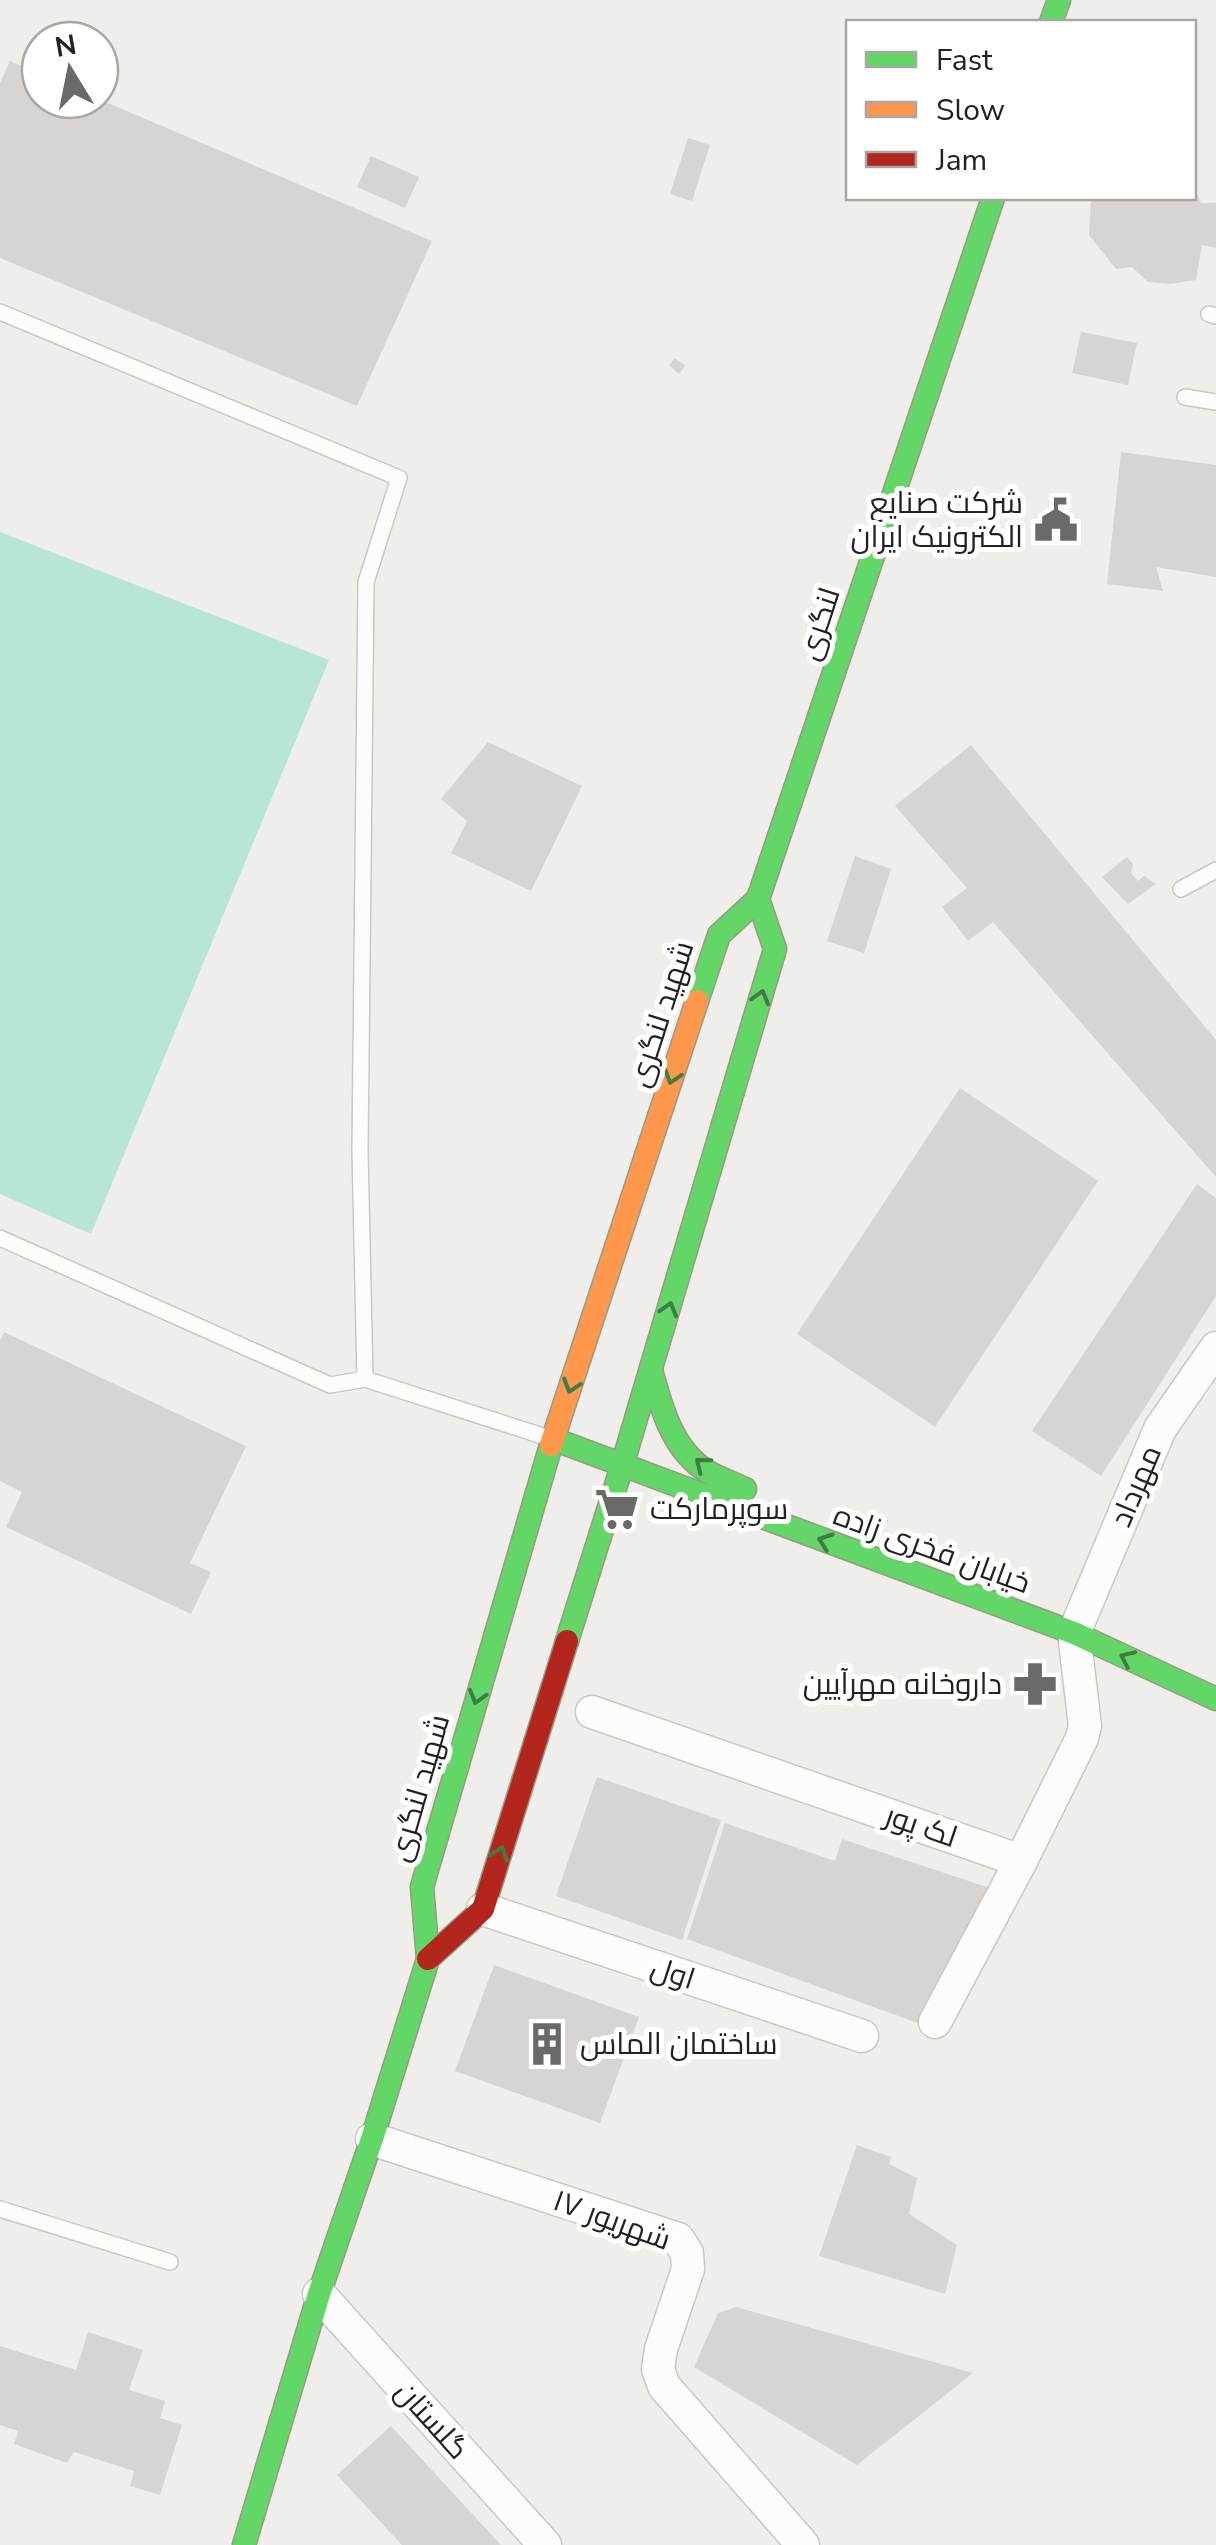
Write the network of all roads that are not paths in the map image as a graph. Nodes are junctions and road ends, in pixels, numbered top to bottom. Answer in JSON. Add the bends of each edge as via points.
{"nodes":[{"id":1,"x":992,"y":200,"type":"edge"},
{"id":2,"x":0,"y":312,"type":"edge"},
{"id":3,"x":1185,"y":396,"type":"dead end"},
{"id":4,"x":1216,"y":402,"type":"edge"},
{"id":5,"x":1216,"y":870,"type":"edge"},
{"id":6,"x":1181,"y":890,"type":"dead end"},
{"id":7,"x":758,"y":899,"type":"junction"},
{"id":8,"x":0,"y":1238,"type":"edge"},
{"id":9,"x":1216,"y":1348,"type":"edge"},
{"id":10,"x":651,"y":1370,"type":"junction"},
{"id":11,"x":365,"y":1379,"type":"junction"},
{"id":12,"x":553,"y":1439,"type":"junction"},
{"id":13,"x":622,"y":1466,"type":"junction"},
{"id":14,"x":777,"y":1523,"type":"junction"},
{"id":15,"x":1074,"y":1633,"type":"junction"},
{"id":16,"x":1216,"y":1699,"type":"edge"},
{"id":17,"x":592,"y":1712,"type":"dead end"},
{"id":18,"x":1021,"y":1860,"type":"junction"},
{"id":19,"x":483,"y":1909,"type":"junction"},
{"id":20,"x":428,"y":1959,"type":"junction"},
{"id":21,"x":935,"y":2022,"type":"dead end"},
{"id":22,"x":862,"y":2036,"type":"dead end"},
{"id":23,"x":372,"y":2139,"type":"junction"},
{"id":24,"x":0,"y":2209,"type":"edge"},
{"id":25,"x":170,"y":2262,"type":"dead end"},
{"id":26,"x":319,"y":2294,"type":"junction"},
{"id":27,"x":244,"y":2545,"type":"edge"},
{"id":28,"x":545,"y":2545,"type":"edge"},
{"id":29,"x":803,"y":2545,"type":"edge"}],
"edges":[{"from":1,"to":7,"type":"main road","name":"لنگری"},
{"from":2,"to":11,"type":"lane","via":[[399,478],[366,582],[360,1150]]},
{"from":3,"to":4,"type":"lane"},
{"from":5,"to":6,"type":"lane"},
{"from":10,"to":7,"type":"main road","one_way":true,"via":[[775,949]]},
{"from":7,"to":12,"type":"main road","name":"شهید لنگری","one_way":true,"via":[[720,934]]},
{"from":8,"to":11,"type":"lane","via":[[330,1385]]},
{"from":9,"to":15,"type":"street","name":"مهرداد","via":[[1160,1429]]},
{"from":10,"to":13,"type":"main road"},
{"from":14,"to":10,"type":"main road","one_way":true,"via":[[749,1491],[702,1468],[677,1441]]},
{"from":11,"to":12,"type":"lane"},
{"from":12,"to":13,"type":"main road","name":"خیابان فخری زاده"},
{"from":12,"to":20,"type":"main road","name":"شهید لنگری","one_way":true,"via":[[422,1887]]},
{"from":13,"to":14,"type":"main road","name":"خیابان فخری زاده"},
{"from":19,"to":13,"type":"main road","one_way":true},
{"from":15,"to":14,"type":"main road","name":"خیابان فخری زاده","one_way":true},
{"from":16,"to":15,"type":"main road","name":"خیابان فخری زاده","one_way":true},
{"from":15,"to":18,"type":"street","via":[[1085,1726]]},
{"from":17,"to":18,"type":"street","name":"لک پور"},
{"from":18,"to":21,"type":"street"},
{"from":19,"to":20,"type":"main road"},
{"from":19,"to":22,"type":"street","name":"اول"},
{"from":20,"to":23,"type":"main road","name":"شهید لنگری"},
{"from":23,"to":26,"type":"main road","name":"شهید لنگری"},
{"from":23,"to":29,"type":"street","name":"۱۷ شهریور","via":[[678,2239],[688,2269],[658,2369],[664,2386]]},
{"from":24,"to":25,"type":"lane"},
{"from":26,"to":27,"type":"main road","name":"شهید لنگری"},
{"from":26,"to":28,"type":"street","name":"گلستان"}]}
